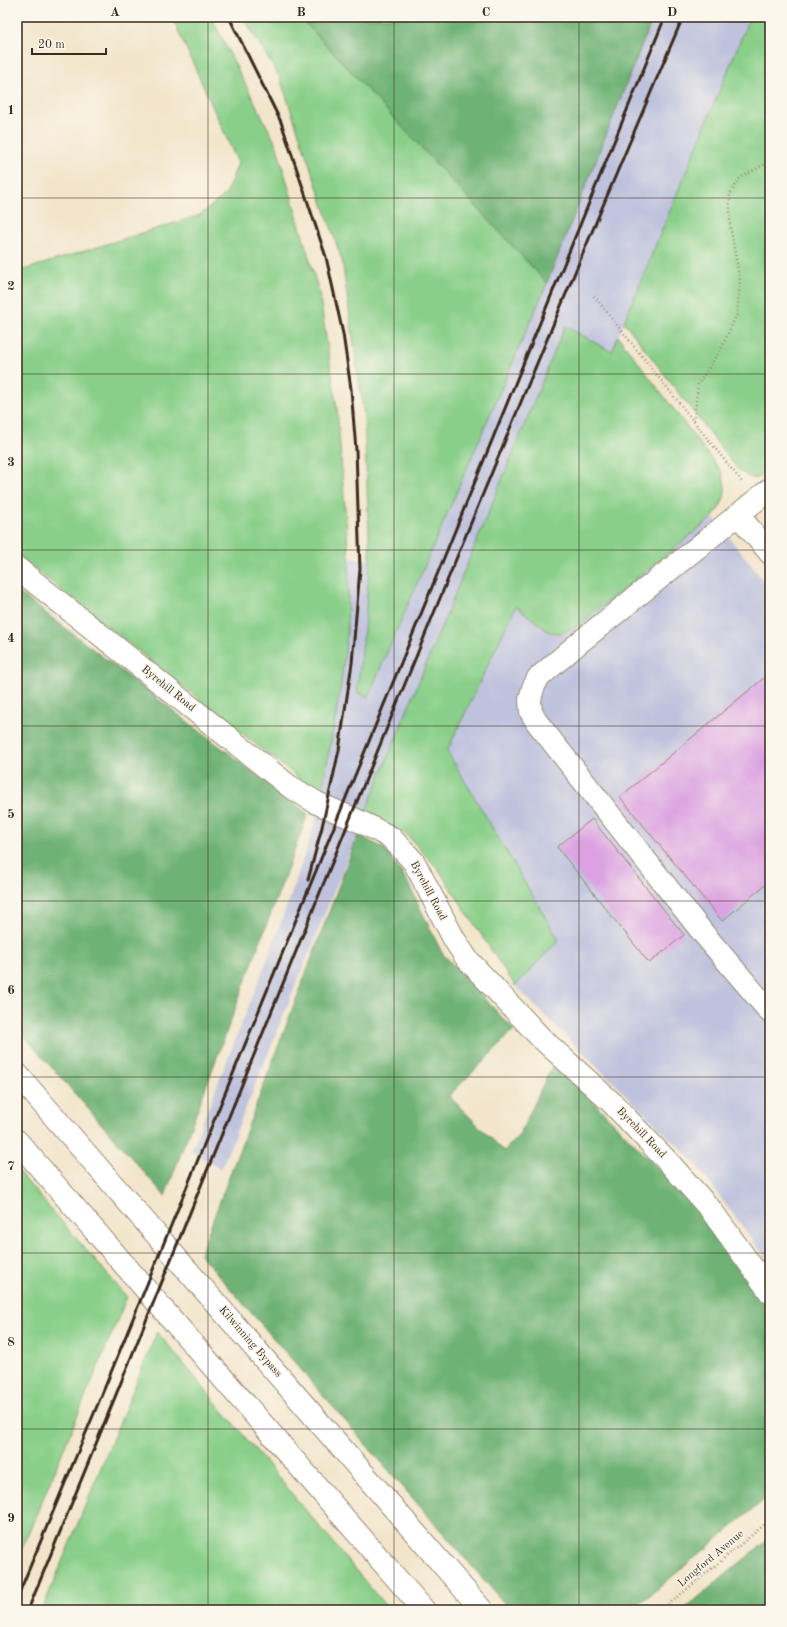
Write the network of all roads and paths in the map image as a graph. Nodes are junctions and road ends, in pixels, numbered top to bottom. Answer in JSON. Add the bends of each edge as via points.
{"nodes":[{"id":1,"x":770,"y":161,"type":"edge"},
{"id":2,"x":594,"y":296,"type":"dead end"},
{"id":3,"x":694,"y":421,"type":"junction"},
{"id":4,"x":763,"y":495,"type":"edge"},
{"id":5,"x":739,"y":516,"type":"junction"},
{"id":6,"x":770,"y":553,"type":"edge"},
{"id":7,"x":17,"y":568,"type":"edge"},
{"id":8,"x":770,"y":1012,"type":"edge"},
{"id":9,"x":17,"y":1074,"type":"edge"},
{"id":10,"x":17,"y":1141,"type":"edge"},
{"id":11,"x":770,"y":1292,"type":"edge"},
{"id":12,"x":770,"y":1520,"type":"edge"},
{"id":13,"x":424,"y":1610,"type":"edge"},
{"id":14,"x":482,"y":1610,"type":"edge"},
{"id":15,"x":662,"y":1610,"type":"edge"}],
"edges":[{"from":1,"to":3,"type":"path","via":[[740,178],[730,194],[730,225],[740,281],[737,314],[721,349],[698,384]]},
{"from":2,"to":3,"type":"path"},
{"from":3,"to":4,"type":"path"},
{"from":4,"to":5,"type":"main road"},
{"from":5,"to":6,"type":"main road"},
{"from":5,"to":8,"type":"main road","via":[[538,678],[532,688],[530,700],[531,712],[536,721],[703,933]]},
{"from":7,"to":11,"type":"main road","name":"Byrehill Road","via":[[289,786],[317,803],[363,822],[390,837],[402,848],[414,862],[467,959],[540,1036],[611,1102],[712,1210]]},
{"from":9,"to":14,"type":"main road","name":"Kilwinning Bypass"},
{"from":10,"to":13,"type":"main road"},
{"from":12,"to":15,"type":"path","name":"Longford Avenue"}]}
